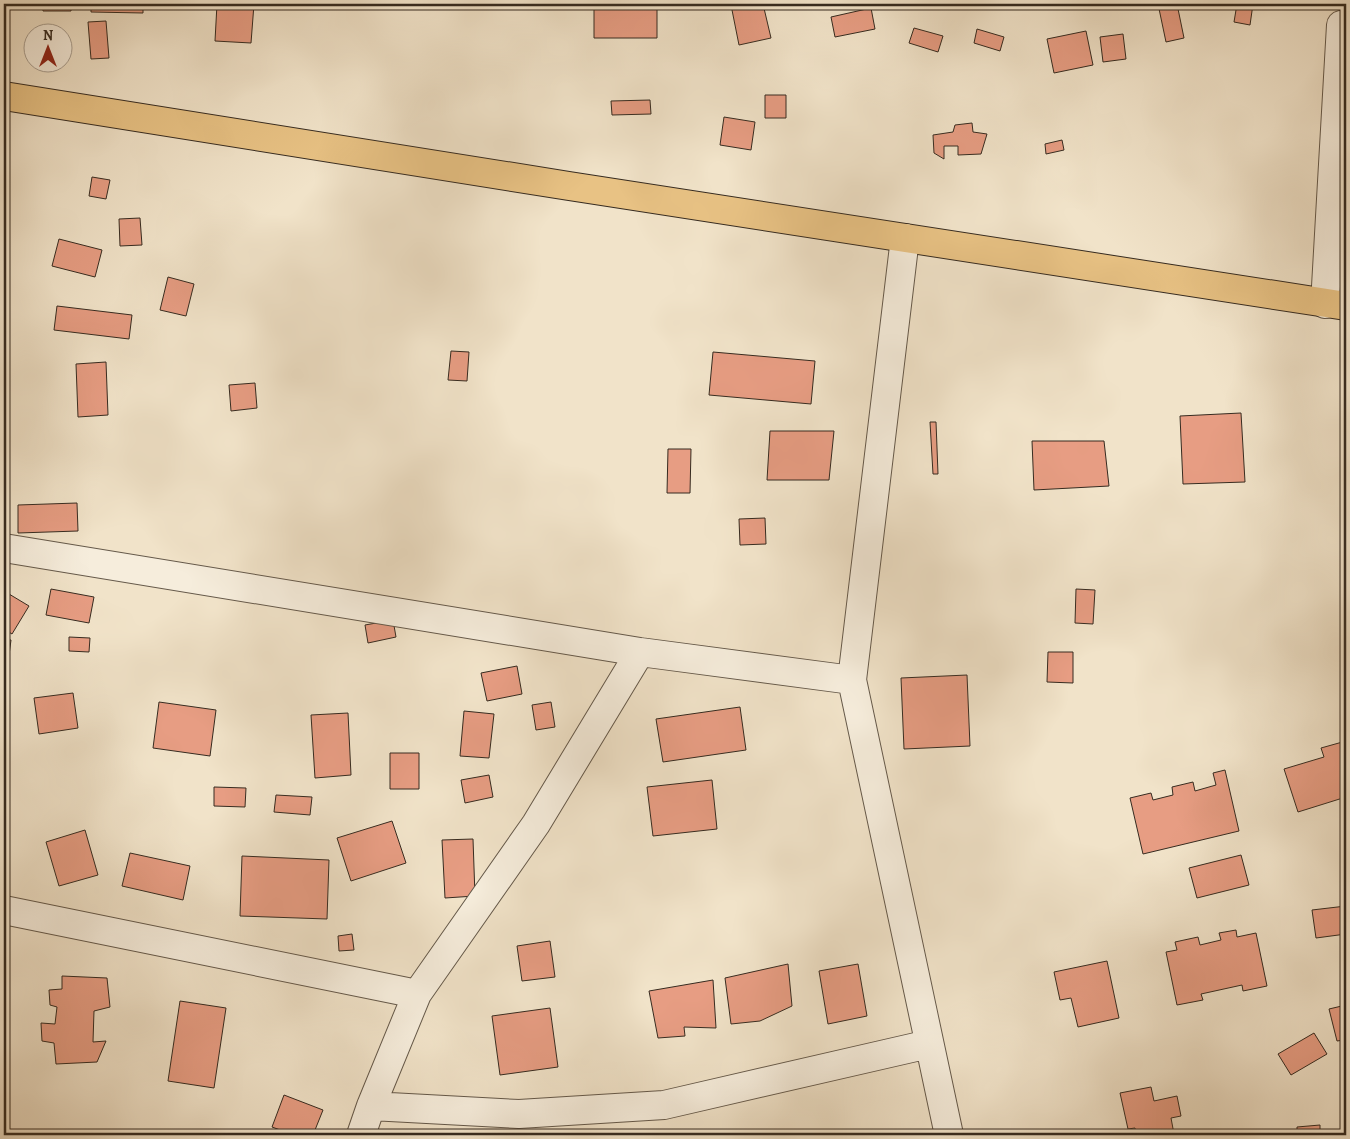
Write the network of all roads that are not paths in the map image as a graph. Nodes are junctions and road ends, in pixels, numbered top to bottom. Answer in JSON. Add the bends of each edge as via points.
{"nodes":[{"id":1,"x":1346,"y":24,"type":"edge"},
{"id":2,"x":4,"y":96,"type":"edge"},
{"id":3,"x":905,"y":238,"type":"junction"},
{"id":4,"x":1336,"y":305,"type":"edge"},
{"id":5,"x":4,"y":548,"type":"edge"},
{"id":6,"x":640,"y":652,"type":"junction"},
{"id":7,"x":852,"y":680,"type":"junction"},
{"id":8,"x":4,"y":910,"type":"edge"},
{"id":9,"x":417,"y":994,"type":"junction"},
{"id":10,"x":929,"y":1044,"type":"junction"},
{"id":11,"x":370,"y":1106,"type":"junction"},
{"id":12,"x":361,"y":1135,"type":"edge"},
{"id":13,"x":949,"y":1135,"type":"edge"}],
"edges":[{"from":1,"to":4,"type":"street","via":[[1341,25]]},
{"from":2,"to":3,"type":"main road"},
{"from":3,"to":4,"type":"main road"},
{"from":3,"to":7,"type":"street"},
{"from":5,"to":6,"type":"street"},
{"from":6,"to":7,"type":"street"},
{"from":6,"to":9,"type":"street","via":[[536,824]]},
{"from":7,"to":10,"type":"street"},
{"from":8,"to":9,"type":"street"},
{"from":9,"to":11,"type":"street"},
{"from":10,"to":11,"type":"street","via":[[664,1105],[519,1114]]},
{"from":10,"to":13,"type":"street"},
{"from":11,"to":12,"type":"street"}]}
